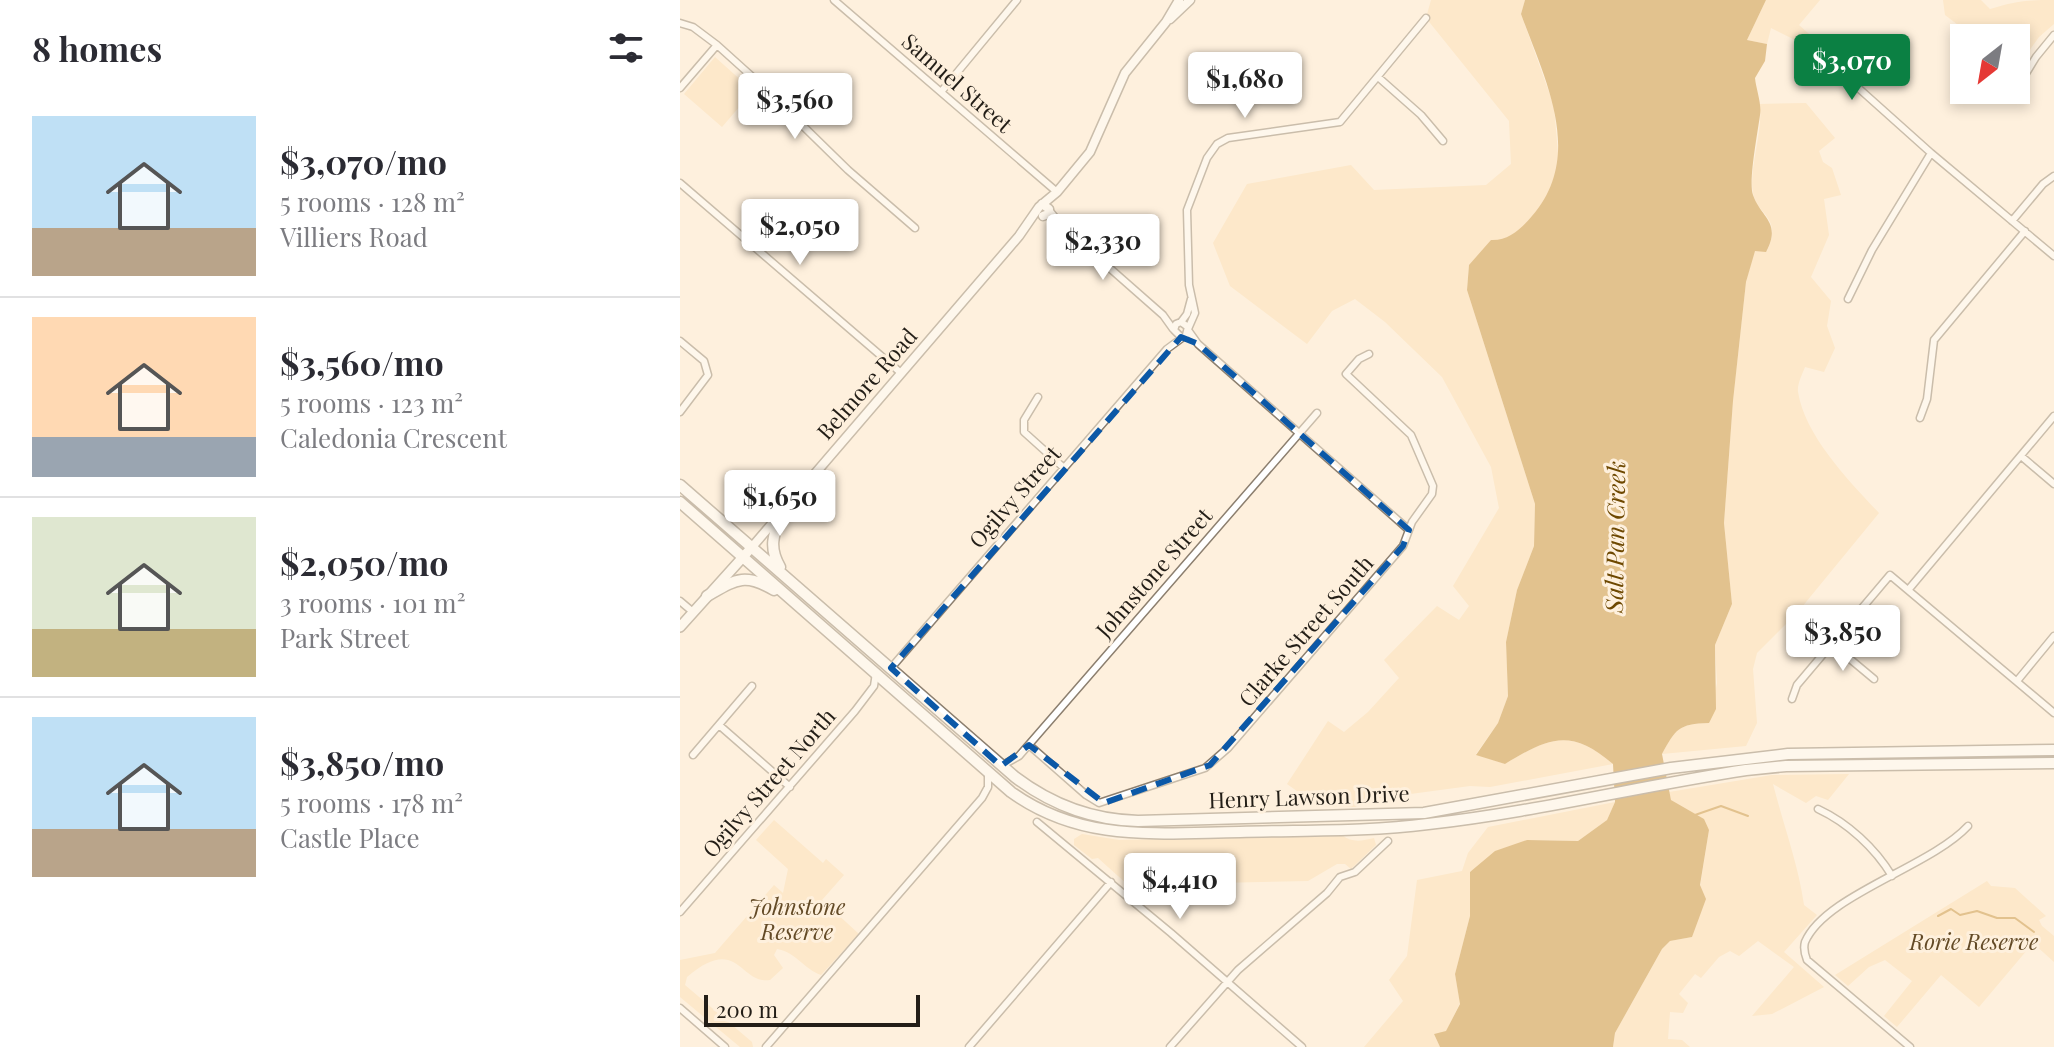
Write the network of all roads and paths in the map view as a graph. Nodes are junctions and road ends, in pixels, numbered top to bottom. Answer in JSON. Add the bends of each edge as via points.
{"nodes":[{"id":1,"x":834,"y":0,"type":"edge"},
{"id":2,"x":1017,"y":0,"type":"edge"},
{"id":3,"x":1179,"y":0,"type":"edge"},
{"id":4,"x":1190,"y":0,"type":"edge"},
{"id":5,"x":1426,"y":18,"type":"dead end"},
{"id":6,"x":1166,"y":22,"type":"junction"},
{"id":7,"x":680,"y":23,"type":"edge"},
{"id":8,"x":2054,"y":35,"type":"edge"},
{"id":9,"x":717,"y":45,"type":"junction"},
{"id":10,"x":2030,"y":67,"type":"edge"},
{"id":11,"x":1836,"y":68,"type":"dead end"},
{"id":12,"x":1378,"y":77,"type":"junction"},
{"id":13,"x":680,"y":88,"type":"edge"},
{"id":14,"x":941,"y":92,"type":"junction"},
{"id":15,"x":1443,"y":141,"type":"dead end"},
{"id":16,"x":1931,"y":153,"type":"junction"},
{"id":17,"x":2054,"y":176,"type":"edge"},
{"id":18,"x":680,"y":183,"type":"edge"},
{"id":19,"x":1057,"y":192,"type":"junction"},
{"id":20,"x":1044,"y":211,"type":"junction"},
{"id":21,"x":2012,"y":221,"type":"junction"},
{"id":22,"x":915,"y":228,"type":"dead end"},
{"id":23,"x":2025,"y":231,"type":"junction"},
{"id":24,"x":2054,"y":256,"type":"edge"},
{"id":25,"x":1191,"y":299,"type":"junction"},
{"id":26,"x":1848,"y":299,"type":"dead end"},
{"id":27,"x":1163,"y":315,"type":"junction"},
{"id":28,"x":1180,"y":322,"type":"junction"},
{"id":29,"x":1188,"y":329,"type":"junction"},
{"id":30,"x":1178,"y":334,"type":"junction"},
{"id":31,"x":680,"y":341,"type":"edge"},
{"id":32,"x":1198,"y":344,"type":"junction"},
{"id":33,"x":1369,"y":354,"type":"dead end"},
{"id":34,"x":901,"y":373,"type":"junction"},
{"id":35,"x":1038,"y":397,"type":"dead end"},
{"id":36,"x":680,"y":412,"type":"edge"},
{"id":37,"x":1317,"y":413,"type":"dead end"},
{"id":38,"x":2054,"y":416,"type":"edge"},
{"id":39,"x":1920,"y":418,"type":"dead end"},
{"id":40,"x":1299,"y":433,"type":"junction"},
{"id":41,"x":2021,"y":456,"type":"junction"},
{"id":42,"x":1064,"y":468,"type":"junction"},
{"id":43,"x":2054,"y":484,"type":"edge"},
{"id":44,"x":680,"y":485,"type":"edge"},
{"id":45,"x":680,"y":502,"type":"edge"},
{"id":46,"x":783,"y":509,"type":"junction"},
{"id":47,"x":1409,"y":530,"type":"junction"},
{"id":48,"x":752,"y":547,"type":"junction"},
{"id":49,"x":744,"y":558,"type":"junction"},
{"id":50,"x":783,"y":573,"type":"junction"},
{"id":51,"x":1909,"y":589,"type":"junction"},
{"id":52,"x":707,"y":596,"type":"junction"},
{"id":53,"x":680,"y":601,"type":"edge"},
{"id":54,"x":800,"y":605,"type":"junction"},
{"id":55,"x":693,"y":612,"type":"junction"},
{"id":56,"x":680,"y":627,"type":"edge"},
{"id":57,"x":2054,"y":636,"type":"edge"},
{"id":58,"x":1832,"y":644,"type":"junction"},
{"id":59,"x":891,"y":668,"type":"junction"},
{"id":60,"x":876,"y":673,"type":"junction"},
{"id":61,"x":1874,"y":679,"type":"dead end"},
{"id":62,"x":2017,"y":681,"type":"junction"},
{"id":63,"x":752,"y":686,"type":"dead end"},
{"id":64,"x":1792,"y":699,"type":"dead end"},
{"id":65,"x":2054,"y":713,"type":"edge"},
{"id":66,"x":719,"y":725,"type":"junction"},
{"id":67,"x":1029,"y":745,"type":"junction"},
{"id":68,"x":2054,"y":750,"type":"edge"},
{"id":69,"x":693,"y":755,"type":"dead end"},
{"id":70,"x":1019,"y":756,"type":"junction"},
{"id":71,"x":2054,"y":763,"type":"edge"},
{"id":72,"x":1001,"y":766,"type":"junction"},
{"id":73,"x":988,"y":772,"type":"junction"},
{"id":74,"x":1689,"y":772,"type":"junction"},
{"id":75,"x":1015,"y":777,"type":"junction"},
{"id":76,"x":790,"y":787,"type":"junction"},
{"id":77,"x":1495,"y":808,"type":"junction"},
{"id":78,"x":1818,"y":809,"type":"dead end"},
{"id":79,"x":1037,"y":822,"type":"dead end"},
{"id":80,"x":1968,"y":826,"type":"dead end"},
{"id":81,"x":1388,"y":841,"type":"dead end"},
{"id":82,"x":1892,"y":876,"type":"junction"},
{"id":83,"x":1111,"y":882,"type":"junction"},
{"id":84,"x":680,"y":912,"type":"edge"},
{"id":85,"x":1227,"y":981,"type":"junction"},
{"id":86,"x":680,"y":1008,"type":"edge"},
{"id":87,"x":725,"y":1047,"type":"edge"},
{"id":88,"x":766,"y":1047,"type":"edge"},
{"id":89,"x":969,"y":1047,"type":"edge"},
{"id":90,"x":1170,"y":1047,"type":"edge"},
{"id":91,"x":1302,"y":1047,"type":"edge"},
{"id":92,"x":1910,"y":1047,"type":"edge"}],
"edges":[{"from":1,"to":14,"type":"street","name":"Samuel Street"},
{"from":2,"to":14,"type":"street"},
{"from":3,"to":6,"type":"street","name":"Belmore Road"},
{"from":4,"to":6,"type":"street","name":"Belmore Road"},
{"from":5,"to":12,"type":"street"},
{"from":6,"to":19,"type":"street","name":"Belmore Road","via":[[1131,65],[1093,148]]},
{"from":7,"to":9,"type":"street"},
{"from":8,"to":10,"type":"street"},
{"from":9,"to":13,"type":"street"},
{"from":9,"to":22,"type":"street"},
{"from":11,"to":16,"type":"street"},
{"from":12,"to":15,"type":"street"},
{"from":12,"to":25,"type":"street","via":[[1340,122],[1228,138],[1213,148],[1187,210]]},
{"from":14,"to":19,"type":"street","name":"Samuel Street"},
{"from":16,"to":21,"type":"street"},
{"from":16,"to":26,"type":"street"},
{"from":17,"to":21,"type":"street"},
{"from":18,"to":34,"type":"street"},
{"from":19,"to":20,"type":"street","name":"Belmore Road"},
{"from":20,"to":27,"type":"street"},
{"from":20,"to":34,"type":"street","name":"Belmore Road"},
{"from":21,"to":23,"type":"street"},
{"from":23,"to":24,"type":"street"},
{"from":23,"to":39,"type":"street","via":[[1934,340]]},
{"from":25,"to":28,"type":"street"},
{"from":25,"to":29,"type":"street","via":[[1195,313]]},
{"from":27,"to":28,"type":"street"},
{"from":27,"to":30,"type":"street"},
{"from":28,"to":29,"type":"street"},
{"from":28,"to":30,"type":"street"},
{"from":29,"to":30,"type":"street"},
{"from":29,"to":32,"type":"street"},
{"from":30,"to":32,"type":"street"},
{"from":30,"to":42,"type":"street","name":"Ogilvy Street"},
{"from":31,"to":36,"type":"street","via":[[712,371]]},
{"from":32,"to":40,"type":"street"},
{"from":33,"to":47,"type":"street","name":"Clarke Street South","via":[[1346,374],[1411,435],[1433,486]]},
{"from":34,"to":46,"type":"street","name":"Belmore Road"},
{"from":35,"to":42,"type":"street","via":[[1024,420],[1024,432]]},
{"from":37,"to":40,"type":"street","name":"Johnstone Street"},
{"from":38,"to":41,"type":"street"},
{"from":40,"to":47,"type":"street"},
{"from":40,"to":67,"type":"street","name":"Johnstone Street"},
{"from":41,"to":43,"type":"street"},
{"from":41,"to":51,"type":"street"},
{"from":42,"to":59,"type":"street","name":"Ogilvy Street"},
{"from":44,"to":48,"type":"main road","name":"Henry Lawson Drive"},
{"from":45,"to":49,"type":"main road","name":"Henry Lawson Drive"},
{"from":46,"to":48,"type":"street","name":"Belmore Road"},
{"from":46,"to":50,"type":"main road","via":[[771,547]]},
{"from":47,"to":67,"type":"street","name":"Clarke Street South","via":[[1403,546],[1210,765],[1099,803]]},
{"from":48,"to":49,"type":"main road","name":"Belmore Road"},
{"from":48,"to":50,"type":"main road","name":"Henry Lawson Drive"},
{"from":49,"to":52,"type":"main road","name":"Belmore Road"},
{"from":49,"to":54,"type":"main road","name":"Henry Lawson Drive"},
{"from":50,"to":59,"type":"main road","name":"Henry Lawson Drive"},
{"from":51,"to":58,"type":"street","via":[[1890,575]]},
{"from":51,"to":62,"type":"street"},
{"from":52,"to":54,"type":"main road","via":[[747,578]]},
{"from":52,"to":55,"type":"main road","name":"Belmore Road"},
{"from":53,"to":55,"type":"street"},
{"from":54,"to":60,"type":"main road","name":"Henry Lawson Drive"},
{"from":55,"to":56,"type":"main road","name":"Belmore Road"},
{"from":57,"to":62,"type":"street"},
{"from":58,"to":61,"type":"street"},
{"from":58,"to":64,"type":"street","via":[[1797,685]]},
{"from":59,"to":72,"type":"main road","name":"Henry Lawson Drive"},
{"from":60,"to":73,"type":"main road","name":"Henry Lawson Drive"},
{"from":60,"to":76,"type":"street","name":"Ogilvy Street North","via":[[874,686]]},
{"from":62,"to":65,"type":"street"},
{"from":63,"to":66,"type":"street"},
{"from":66,"to":69,"type":"street"},
{"from":66,"to":76,"type":"street"},
{"from":67,"to":70,"type":"street","name":"Johnstone Street"},
{"from":68,"to":74,"type":"main road","name":"Henry Lawson Drive","via":[[1788,754]]},
{"from":70,"to":72,"type":"street","name":"Johnstone Street"},
{"from":70,"to":75,"type":"street"},
{"from":71,"to":74,"type":"main road","name":"Henry Lawson Drive"},
{"from":72,"to":75,"type":"main road","name":"Henry Lawson Drive"},
{"from":73,"to":77,"type":"main road","name":"Henry Lawson Drive","via":[[1038,809],[1100,831],[1424,825]]},
{"from":73,"to":88,"type":"street","via":[[982,798]]},
{"from":74,"to":77,"type":"main road","name":"Henry Lawson Drive"},
{"from":75,"to":77,"type":"main road","name":"Henry Lawson Drive","via":[[1062,806],[1111,819],[1346,817]]},
{"from":76,"to":84,"type":"street","name":"Ogilvy Street North"},
{"from":78,"to":82,"type":"street","via":[[1871,848]]},
{"from":79,"to":83,"type":"street"},
{"from":80,"to":82,"type":"street","via":[[1954,840]]},
{"from":81,"to":85,"type":"street","via":[[1355,872],[1340,877]]},
{"from":82,"to":92,"type":"street","via":[[1832,911],[1805,943],[1804,953]]},
{"from":83,"to":85,"type":"street"},
{"from":83,"to":89,"type":"street"},
{"from":85,"to":90,"type":"street"},
{"from":85,"to":91,"type":"street"},
{"from":86,"to":87,"type":"street"}]}
